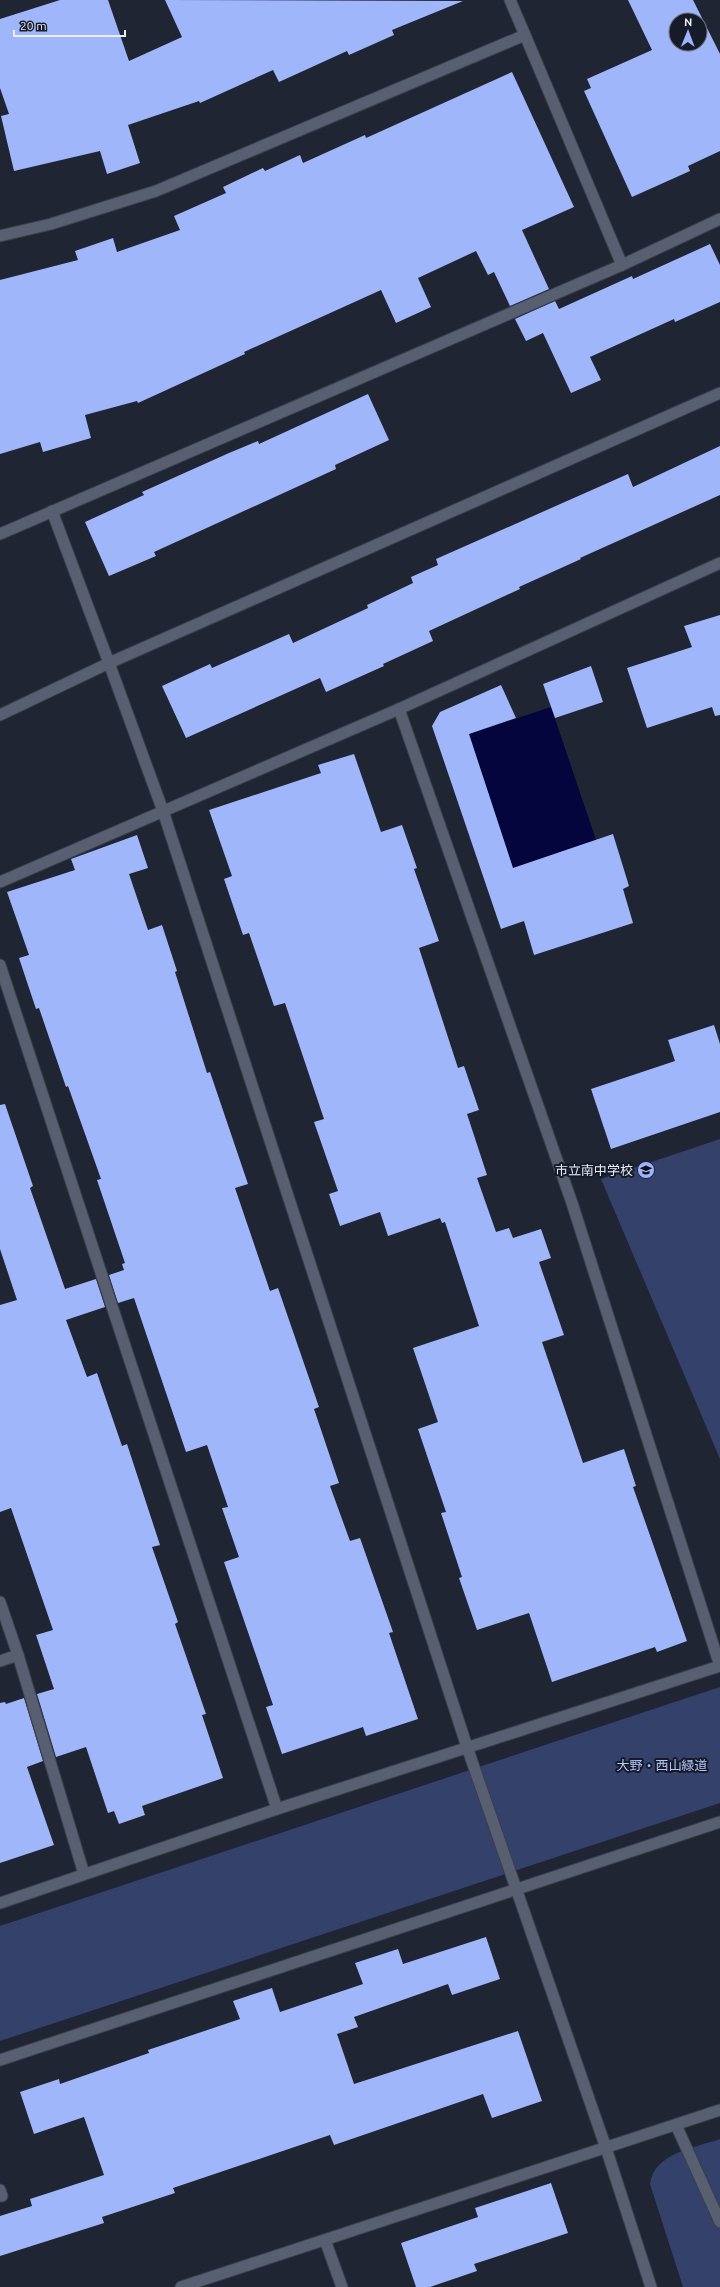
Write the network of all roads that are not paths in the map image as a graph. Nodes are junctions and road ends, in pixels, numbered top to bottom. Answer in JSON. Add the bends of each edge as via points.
{"nodes":[{"id":1,"x":510,"y":0,"type":"edge"},
{"id":2,"x":525,"y":35,"type":"junction"},
{"id":3,"x":720,"y":219,"type":"edge"},
{"id":4,"x":0,"y":236,"type":"edge"},
{"id":5,"x":622,"y":265,"type":"junction"},
{"id":6,"x":720,"y":394,"type":"edge"},
{"id":7,"x":52,"y":512,"type":"junction"},
{"id":8,"x":0,"y":534,"type":"edge"},
{"id":9,"x":720,"y":563,"type":"edge"},
{"id":10,"x":109,"y":663,"type":"junction"},
{"id":11,"x":399,"y":709,"type":"junction"},
{"id":12,"x":0,"y":715,"type":"edge"},
{"id":13,"x":163,"y":811,"type":"junction"},
{"id":14,"x":0,"y":882,"type":"edge"},
{"id":15,"x":0,"y":965,"type":"edge"},
{"id":16,"x":0,"y":1602,"type":"edge"},
{"id":17,"x":18,"y":1655,"type":"junction"},
{"id":18,"x":0,"y":1661,"type":"edge"},
{"id":19,"x":467,"y":1747,"type":"junction"},
{"id":20,"x":277,"y":1810,"type":"junction"},
{"id":21,"x":720,"y":1822,"type":"edge"},
{"id":22,"x":84,"y":1874,"type":"junction"},
{"id":23,"x":516,"y":1889,"type":"junction"},
{"id":24,"x":0,"y":1903,"type":"edge"},
{"id":25,"x":0,"y":2060,"type":"edge"},
{"id":26,"x":720,"y":2110,"type":"edge"},
{"id":27,"x":676,"y":2125,"type":"junction"},
{"id":28,"x":606,"y":2148,"type":"junction"},
{"id":29,"x":0,"y":2190,"type":"edge"},
{"id":30,"x":0,"y":2196,"type":"edge"},
{"id":31,"x":720,"y":2222,"type":"edge"},
{"id":32,"x":325,"y":2240,"type":"junction"},
{"id":33,"x":181,"y":2287,"type":"edge"},
{"id":34,"x":342,"y":2287,"type":"edge"},
{"id":35,"x":651,"y":2287,"type":"edge"}],
"edges":[{"from":1,"to":2,"type":"street"},
{"from":2,"to":4,"type":"street","via":[[156,191],[51,224]]},
{"from":2,"to":5,"type":"street"},
{"from":3,"to":5,"type":"street"},
{"from":5,"to":7,"type":"street"},
{"from":6,"to":10,"type":"street"},
{"from":7,"to":8,"type":"street"},
{"from":7,"to":10,"type":"street"},
{"from":9,"to":11,"type":"street"},
{"from":10,"to":12,"type":"street"},
{"from":10,"to":13,"type":"street"},
{"from":11,"to":13,"type":"street"},
{"from":11,"to":19,"type":"street","via":[[572,1203],[720,1666]]},
{"from":13,"to":14,"type":"street"},
{"from":13,"to":19,"type":"street"},
{"from":15,"to":20,"type":"street"},
{"from":16,"to":17,"type":"street"},
{"from":17,"to":18,"type":"street"},
{"from":17,"to":22,"type":"street"},
{"from":19,"to":20,"type":"street"},
{"from":19,"to":23,"type":"street"},
{"from":20,"to":22,"type":"street"},
{"from":21,"to":23,"type":"street"},
{"from":22,"to":24,"type":"street"},
{"from":23,"to":25,"type":"street"},
{"from":23,"to":28,"type":"street"},
{"from":26,"to":27,"type":"street"},
{"from":27,"to":28,"type":"street"},
{"from":27,"to":31,"type":"street"},
{"from":28,"to":32,"type":"street"},
{"from":28,"to":35,"type":"street"},
{"from":29,"to":30,"type":"street"},
{"from":32,"to":33,"type":"street"},
{"from":32,"to":34,"type":"street"}]}
